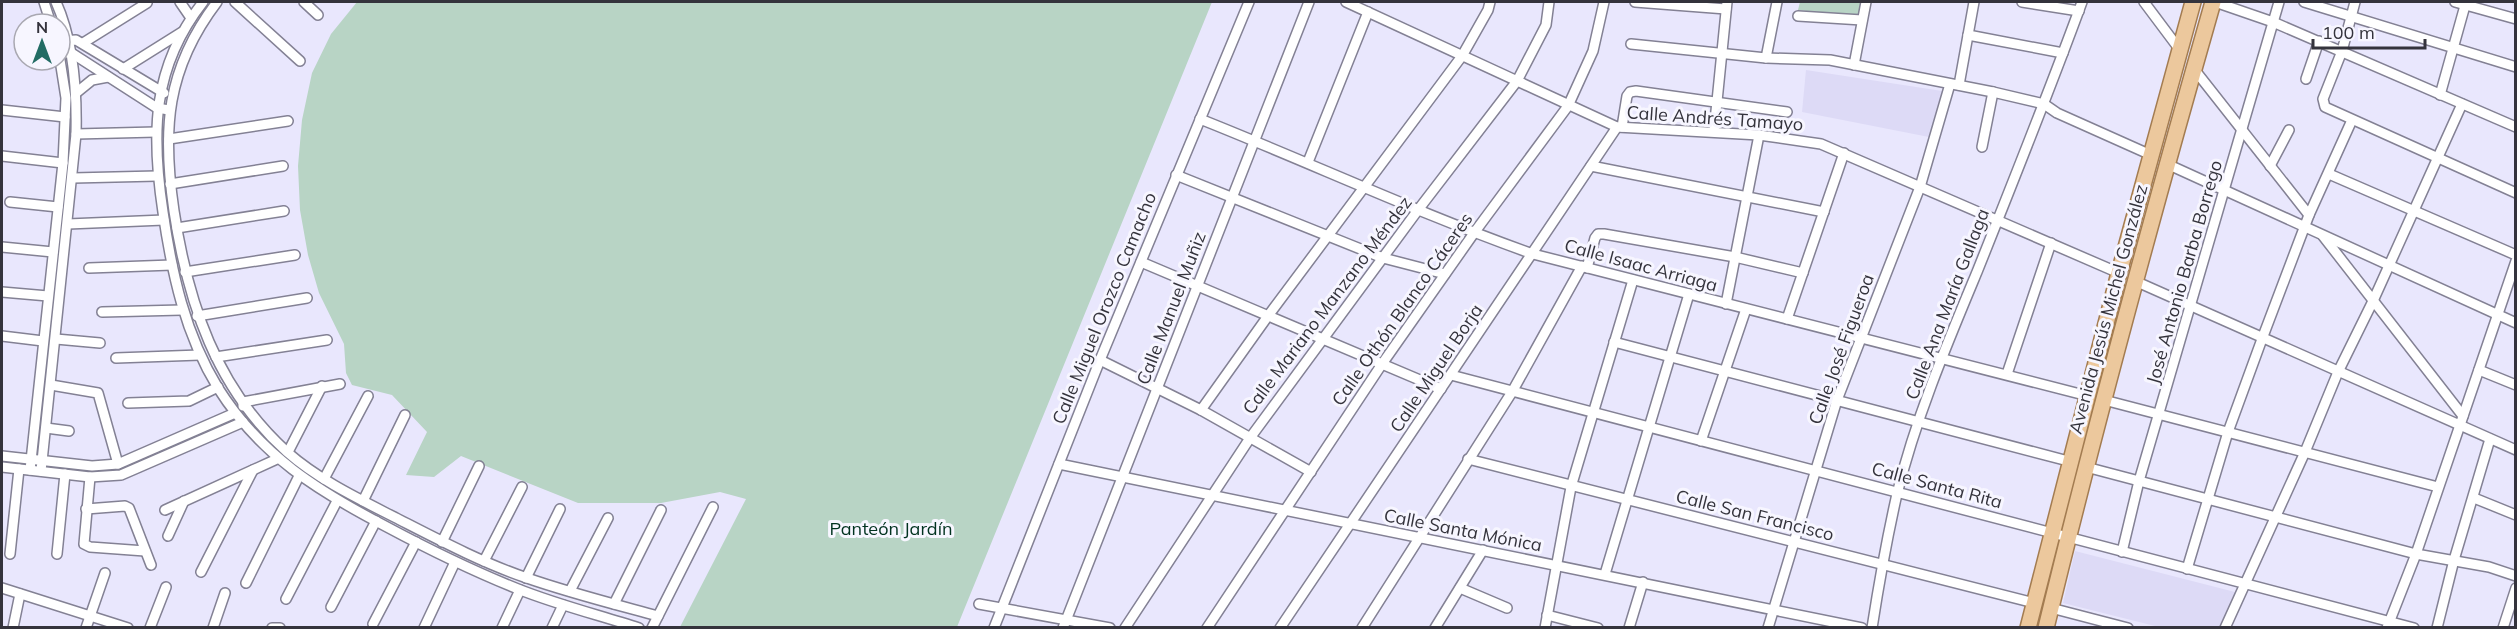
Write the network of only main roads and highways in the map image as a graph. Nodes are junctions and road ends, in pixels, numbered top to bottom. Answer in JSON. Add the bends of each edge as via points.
{"nodes":[{"id":1,"x":2193,"y":2,"type":"edge"},
{"id":2,"x":2214,"y":2,"type":"edge"},
{"id":3,"x":2096,"y":398,"type":"junction"},
{"id":4,"x":2079,"y":465,"type":"junction"},
{"id":5,"x":2028,"y":627,"type":"edge"},
{"id":6,"x":2046,"y":627,"type":"edge"}],
"edges":[{"from":1,"to":3,"type":"main road","name":"Avenida Jesús Michel González","via":[[2119,273]]},
{"from":2,"to":3,"type":"main road","name":"Avenida Jesús Michel González","via":[[2135,281]]},
{"from":3,"to":4,"type":"main road","name":"Avenida Jesús Michel González"},
{"from":4,"to":5,"type":"main road","name":"Avenida Jesús Michel González","via":[[2051,533]]},
{"from":4,"to":6,"type":"main road","name":"Avenida Jesús Michel González","via":[[2068,537]]}]}
